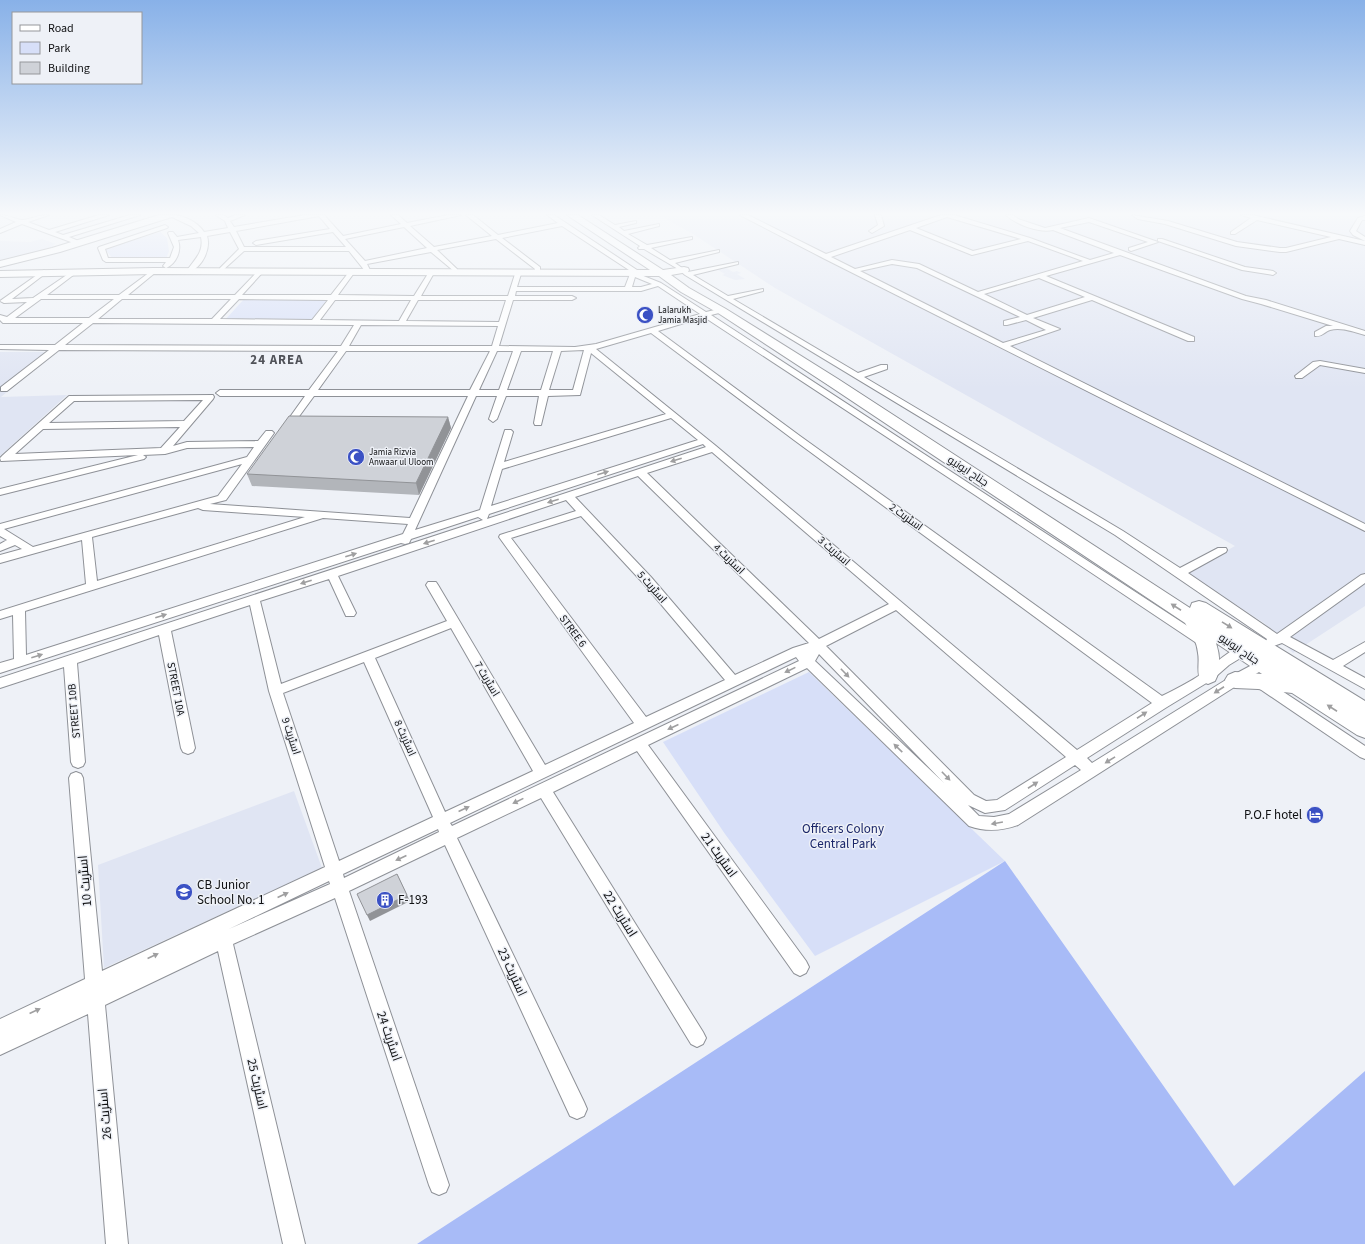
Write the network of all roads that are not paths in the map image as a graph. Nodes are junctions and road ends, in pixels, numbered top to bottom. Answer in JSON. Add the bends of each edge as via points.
{"nodes":[{"id":1,"x":43,"y":273,"type":"edge"},
{"id":2,"x":73,"y":273,"type":"edge"},
{"id":3,"x":155,"y":273,"type":"edge"},
{"id":4,"x":255,"y":273,"type":"edge"},
{"id":5,"x":351,"y":273,"type":"edge"},
{"id":6,"x":431,"y":273,"type":"edge"},
{"id":7,"x":436,"y":273,"type":"edge"},
{"id":8,"x":527,"y":273,"type":"edge"},
{"id":9,"x":633,"y":273,"type":"edge"},
{"id":10,"x":654,"y":273,"type":"edge"},
{"id":11,"x":674,"y":273,"type":"junction"},
{"id":12,"x":858,"y":273,"type":"edge"},
{"id":13,"x":934,"y":273,"type":"edge"},
{"id":14,"x":1050,"y":273,"type":"edge"},
{"id":15,"x":1176,"y":273,"type":"edge"},
{"id":16,"x":1198,"y":273,"type":"edge"},
{"id":17,"x":518,"y":274,"type":"junction"},
{"id":18,"x":1040,"y":276,"type":"junction"},
{"id":19,"x":1212,"y":278,"type":"dead end"},
{"id":20,"x":628,"y":289,"type":"junction"},
{"id":21,"x":761,"y":290,"type":"dead end"},
{"id":22,"x":512,"y":293,"type":"junction"},
{"id":23,"x":977,"y":294,"type":"junction"},
{"id":24,"x":122,"y":296,"type":"junction"},
{"id":25,"x":239,"y":296,"type":"junction"},
{"id":26,"x":333,"y":297,"type":"junction"},
{"id":27,"x":416,"y":297,"type":"junction"},
{"id":28,"x":572,"y":298,"type":"dead end"},
{"id":29,"x":1091,"y":298,"type":"junction"},
{"id":30,"x":38,"y":299,"type":"junction"},
{"id":31,"x":1082,"y":300,"type":"junction"},
{"id":32,"x":718,"y":308,"type":"junction"},
{"id":33,"x":1118,"y":309,"type":"junction"},
{"id":34,"x":1024,"y":317,"type":"junction"},
{"id":35,"x":2,"y":321,"type":"edge"},
{"id":36,"x":91,"y":321,"type":"junction"},
{"id":37,"x":214,"y":322,"type":"junction"},
{"id":38,"x":314,"y":323,"type":"junction"},
{"id":39,"x":359,"y":323,"type":"junction"},
{"id":40,"x":401,"y":323,"type":"junction"},
{"id":41,"x":1007,"y":323,"type":"dead end"},
{"id":42,"x":503,"y":324,"type":"junction"},
{"id":43,"x":1350,"y":328,"type":"junction"},
{"id":44,"x":652,"y":330,"type":"junction"},
{"id":45,"x":1365,"y":333,"type":"edge"},
{"id":46,"x":1318,"y":334,"type":"dead end"},
{"id":47,"x":1191,"y":339,"type":"dead end"},
{"id":48,"x":1002,"y":346,"type":"junction"},
{"id":49,"x":0,"y":347,"type":"edge"},
{"id":50,"x":58,"y":347,"type":"junction"},
{"id":51,"x":589,"y":347,"type":"junction"},
{"id":52,"x":344,"y":348,"type":"junction"},
{"id":53,"x":495,"y":348,"type":"junction"},
{"id":54,"x":518,"y":348,"type":"junction"},
{"id":55,"x":558,"y":349,"type":"junction"},
{"id":56,"x":884,"y":367,"type":"dead end"},
{"id":57,"x":1365,"y":372,"type":"edge"},
{"id":58,"x":858,"y":376,"type":"junction"},
{"id":59,"x":1299,"y":376,"type":"dead end"},
{"id":60,"x":1365,"y":379,"type":"edge"},
{"id":61,"x":4,"y":389,"type":"dead end"},
{"id":62,"x":220,"y":393,"type":"dead end"},
{"id":63,"x":474,"y":393,"type":"junction"},
{"id":64,"x":502,"y":393,"type":"junction"},
{"id":65,"x":544,"y":393,"type":"junction"},
{"id":66,"x":311,"y":394,"type":"junction"},
{"id":67,"x":672,"y":415,"type":"junction"},
{"id":68,"x":493,"y":419,"type":"dead end"},
{"id":69,"x":538,"y":423,"type":"dead end"},
{"id":70,"x":188,"y":424,"type":"junction"},
{"id":71,"x":289,"y":424,"type":"edge"},
{"id":72,"x":41,"y":426,"type":"junction"},
{"id":73,"x":269,"y":432,"type":"dead end"},
{"id":74,"x":508,"y":432,"type":"dead end"},
{"id":75,"x":704,"y":441,"type":"junction"},
{"id":76,"x":262,"y":444,"type":"junction"},
{"id":77,"x":713,"y":448,"type":"junction"},
{"id":78,"x":165,"y":451,"type":"junction"},
{"id":79,"x":250,"y":459,"type":"junction"},
{"id":80,"x":3,"y":460,"type":"edge"},
{"id":81,"x":498,"y":467,"type":"junction"},
{"id":82,"x":640,"y":472,"type":"junction"},
{"id":83,"x":0,"y":492,"type":"edge"},
{"id":84,"x":568,"y":496,"type":"junction"},
{"id":85,"x":222,"y":498,"type":"junction"},
{"id":86,"x":193,"y":506,"type":"junction"},
{"id":87,"x":215,"y":507,"type":"junction"},
{"id":88,"x":485,"y":512,"type":"junction"},
{"id":89,"x":583,"y":512,"type":"junction"},
{"id":90,"x":322,"y":515,"type":"junction"},
{"id":91,"x":414,"y":521,"type":"junction"},
{"id":92,"x":481,"y":524,"type":"junction"},
{"id":93,"x":0,"y":527,"type":"edge"},
{"id":94,"x":1365,"y":528,"type":"edge"},
{"id":95,"x":0,"y":531,"type":"edge"},
{"id":96,"x":87,"y":536,"type":"junction"},
{"id":97,"x":406,"y":537,"type":"junction"},
{"id":98,"x":14,"y":541,"type":"junction"},
{"id":99,"x":0,"y":548,"type":"edge"},
{"id":100,"x":403,"y":550,"type":"junction"},
{"id":101,"x":1222,"y":550,"type":"dead end"},
{"id":102,"x":32,"y":551,"type":"junction"},
{"id":103,"x":0,"y":560,"type":"edge"},
{"id":104,"x":1180,"y":573,"type":"junction"},
{"id":105,"x":332,"y":574,"type":"junction"},
{"id":106,"x":1365,"y":578,"type":"edge"},
{"id":107,"x":432,"y":585,"type":"dead end"},
{"id":108,"x":92,"y":587,"type":"junction"},
{"id":109,"x":254,"y":599,"type":"junction"},
{"id":110,"x":897,"y":605,"type":"junction"},
{"id":111,"x":19,"y":609,"type":"junction"},
{"id":112,"x":350,"y":613,"type":"dead end"},
{"id":113,"x":0,"y":614,"type":"edge"},
{"id":114,"x":1192,"y":618,"type":"junction"},
{"id":115,"x":453,"y":623,"type":"junction"},
{"id":116,"x":164,"y":629,"type":"junction"},
{"id":117,"x":1279,"y":638,"type":"junction"},
{"id":118,"x":818,"y":645,"type":"junction"},
{"id":119,"x":1208,"y":645,"type":"junction"},
{"id":120,"x":1260,"y":645,"type":"junction"},
{"id":121,"x":1365,"y":646,"type":"edge"},
{"id":122,"x":797,"y":651,"type":"junction"},
{"id":123,"x":1243,"y":651,"type":"junction"},
{"id":124,"x":1277,"y":655,"type":"junction"},
{"id":125,"x":368,"y":656,"type":"junction"},
{"id":126,"x":70,"y":660,"type":"junction"},
{"id":127,"x":20,"y":662,"type":"junction"},
{"id":128,"x":808,"y":662,"type":"junction"},
{"id":129,"x":1333,"y":666,"type":"junction"},
{"id":130,"x":0,"y":668,"type":"edge"},
{"id":131,"x":1260,"y":673,"type":"junction"},
{"id":132,"x":1208,"y":676,"type":"junction"},
{"id":133,"x":1235,"y":680,"type":"joint"},
{"id":134,"x":733,"y":682,"type":"junction"},
{"id":135,"x":0,"y":683,"type":"edge"},
{"id":136,"x":1365,"y":684,"type":"edge"},
{"id":137,"x":276,"y":691,"type":"junction"},
{"id":138,"x":1162,"y":703,"type":"junction"},
{"id":139,"x":1365,"y":711,"type":"edge"},
{"id":140,"x":643,"y":724,"type":"junction"},
{"id":141,"x":1365,"y":729,"type":"edge"},
{"id":142,"x":639,"y":743,"type":"junction"},
{"id":143,"x":188,"y":748,"type":"dead end"},
{"id":144,"x":1365,"y":753,"type":"edge"},
{"id":145,"x":1076,"y":757,"type":"junction"},
{"id":146,"x":77,"y":770,"type":"joint"},
{"id":147,"x":1092,"y":770,"type":"junction"},
{"id":148,"x":542,"y":781,"type":"junction"},
{"id":149,"x":444,"y":828,"type":"junction"},
{"id":150,"x":337,"y":879,"type":"junction"},
{"id":151,"x":222,"y":932,"type":"junction"},
{"id":152,"x":800,"y":967,"type":"dead end"},
{"id":153,"x":94,"y":993,"type":"junction"},
{"id":154,"x":0,"y":1028,"type":"edge"},
{"id":155,"x":697,"y":1038,"type":"dead end"},
{"id":156,"x":0,"y":1046,"type":"edge"},
{"id":157,"x":577,"y":1109,"type":"dead end"},
{"id":158,"x":439,"y":1185,"type":"dead end"},
{"id":159,"x":117,"y":1244,"type":"edge"},
{"id":160,"x":294,"y":1244,"type":"edge"}],
"edges":[{"from":1,"to":30,"type":"street","via":[[4,301]]},
{"from":2,"to":30,"type":"street"},
{"from":3,"to":24,"type":"street"},
{"from":4,"to":25,"type":"street"},
{"from":5,"to":26,"type":"street"},
{"from":6,"to":27,"type":"street"},
{"from":7,"to":17,"type":"main road"},
{"from":8,"to":17,"type":"main road"},
{"from":9,"to":20,"type":"street"},
{"from":10,"to":11,"type":"main road","via":[[663,280]]},
{"from":11,"to":20,"type":"street","via":[[641,289]]},
{"from":11,"to":32,"type":"main road","name":"جناح ایونیو"},
{"from":11,"to":32,"type":"street"},
{"from":11,"to":120,"type":"main road","name":"جناح ایونیو","one_way":true},
{"from":12,"to":48,"type":"street"},
{"from":13,"to":23,"type":"street"},
{"from":14,"to":18,"type":"street"},
{"from":15,"to":43,"type":"street","via":[[1244,298]]},
{"from":16,"to":19,"type":"street"},
{"from":17,"to":22,"type":"street"},
{"from":18,"to":23,"type":"street"},
{"from":18,"to":29,"type":"street"},
{"from":20,"to":22,"type":"street"},
{"from":21,"to":32,"type":"street"},
{"from":22,"to":27,"type":"street"},
{"from":22,"to":28,"type":"street"},
{"from":22,"to":42,"type":"street"},
{"from":23,"to":34,"type":"street"},
{"from":24,"to":25,"type":"street"},
{"from":24,"to":30,"type":"street"},
{"from":24,"to":36,"type":"street"},
{"from":25,"to":26,"type":"street"},
{"from":25,"to":37,"type":"street"},
{"from":26,"to":27,"type":"street"},
{"from":26,"to":38,"type":"street"},
{"from":27,"to":40,"type":"street"},
{"from":29,"to":31,"type":"street"},
{"from":29,"to":33,"type":"street"},
{"from":30,"to":35,"type":"street"},
{"from":31,"to":33,"type":"street","via":[[1108,311]]},
{"from":31,"to":34,"type":"street"},
{"from":32,"to":44,"type":"street"},
{"from":32,"to":58,"type":"street"},
{"from":114,"to":32,"type":"main road","name":"جناح ایونیو","one_way":true},
{"from":32,"to":119,"type":"street"},
{"from":33,"to":47,"type":"street"},
{"from":34,"to":41,"type":"street"},
{"from":34,"to":48,"type":"street","via":[[1057,329]]},
{"from":35,"to":36,"type":"street"},
{"from":36,"to":37,"type":"street"},
{"from":36,"to":50,"type":"street"},
{"from":37,"to":38,"type":"street"},
{"from":38,"to":39,"type":"street"},
{"from":39,"to":40,"type":"street"},
{"from":39,"to":52,"type":"street"},
{"from":40,"to":42,"type":"street"},
{"from":42,"to":53,"type":"street"},
{"from":43,"to":45,"type":"street"},
{"from":43,"to":46,"type":"street","via":[[1329,328]]},
{"from":44,"to":51,"type":"street"},
{"from":44,"to":138,"type":"street","name":"اسٹریٹ 2","via":[[796,438]]},
{"from":48,"to":94,"type":"street"},
{"from":49,"to":50,"type":"street"},
{"from":50,"to":52,"type":"street"},
{"from":50,"to":61,"type":"street"},
{"from":51,"to":55,"type":"street"},
{"from":51,"to":65,"type":"street","via":[[577,393]]},
{"from":51,"to":67,"type":"street","name":"اسٹریٹ 3"},
{"from":52,"to":53,"type":"street"},
{"from":52,"to":66,"type":"street"},
{"from":53,"to":54,"type":"street"},
{"from":53,"to":63,"type":"street"},
{"from":54,"to":55,"type":"street"},
{"from":54,"to":64,"type":"street"},
{"from":55,"to":65,"type":"street"},
{"from":56,"to":58,"type":"street"},
{"from":57,"to":59,"type":"street","via":[[1320,363]]},
{"from":57,"to":60,"type":"street"},
{"from":58,"to":104,"type":"street","via":[[1112,529]]},
{"from":62,"to":66,"type":"street"},
{"from":63,"to":64,"type":"street"},
{"from":63,"to":66,"type":"street"},
{"from":63,"to":91,"type":"street"},
{"from":64,"to":65,"type":"street"},
{"from":64,"to":68,"type":"street"},
{"from":65,"to":69,"type":"street"},
{"from":66,"to":71,"type":"street"},
{"from":67,"to":75,"type":"street","name":"اسٹریٹ 3"},
{"from":67,"to":81,"type":"street"},
{"from":70,"to":72,"type":"street"},
{"from":70,"to":72,"type":"street","via":[[210,397],[72,398]]},
{"from":70,"to":78,"type":"street"},
{"from":72,"to":80,"type":"street"},
{"from":73,"to":76,"type":"street"},
{"from":74,"to":81,"type":"street"},
{"from":75,"to":77,"type":"street","name":"اسٹریٹ 3"},
{"from":88,"to":75,"type":"street","one_way":true},
{"from":76,"to":78,"type":"street","via":[[187,445]]},
{"from":76,"to":79,"type":"street"},
{"from":77,"to":82,"type":"street","one_way":true},
{"from":77,"to":110,"type":"street","name":"اسٹریٹ 3"},
{"from":78,"to":80,"type":"street"},
{"from":78,"to":83,"type":"street"},
{"from":79,"to":85,"type":"street"},
{"from":79,"to":93,"type":"street"},
{"from":81,"to":88,"type":"street"},
{"from":82,"to":84,"type":"street"},
{"from":82,"to":118,"type":"street","name":"اسٹریٹ 4"},
{"from":84,"to":89,"type":"street","name":"اسٹریٹ 5"},
{"from":84,"to":92,"type":"street","one_way":true},
{"from":85,"to":86,"type":"street"},
{"from":85,"to":87,"type":"street"},
{"from":86,"to":87,"type":"street"},
{"from":86,"to":96,"type":"street"},
{"from":87,"to":90,"type":"street"},
{"from":88,"to":92,"type":"street"},
{"from":88,"to":97,"type":"street"},
{"from":89,"to":134,"type":"street","name":"اسٹریٹ 5","via":[[647,580]]},
{"from":89,"to":140,"type":"street","name":"STREE 6","via":[[504,537]]},
{"from":90,"to":91,"type":"street"},
{"from":90,"to":108,"type":"street"},
{"from":91,"to":97,"type":"street"},
{"from":92,"to":100,"type":"street","one_way":true},
{"from":95,"to":98,"type":"street"},
{"from":96,"to":102,"type":"street"},
{"from":96,"to":108,"type":"street"},
{"from":97,"to":100,"type":"street"},
{"from":127,"to":97,"type":"street","one_way":true},
{"from":98,"to":99,"type":"street"},
{"from":98,"to":102,"type":"street"},
{"from":100,"to":105,"type":"street"},
{"from":101,"to":104,"type":"street"},
{"from":102,"to":103,"type":"street"},
{"from":104,"to":117,"type":"street"},
{"from":105,"to":109,"type":"street","one_way":true},
{"from":105,"to":112,"type":"street"},
{"from":106,"to":117,"type":"street","name":"اسٹریٹ 4"},
{"from":107,"to":115,"type":"street","name":"اسٹریٹ 7"},
{"from":108,"to":111,"type":"street"},
{"from":109,"to":116,"type":"street"},
{"from":109,"to":137,"type":"street","name":"اسٹریٹ 9"},
{"from":110,"to":118,"type":"street"},
{"from":110,"to":145,"type":"street","name":"اسٹریٹ 3"},
{"from":111,"to":113,"type":"street"},
{"from":111,"to":127,"type":"street"},
{"from":114,"to":119,"type":"main road"},
{"from":114,"to":123,"type":"main road","name":"جناح ایونیو"},
{"from":115,"to":125,"type":"street"},
{"from":115,"to":148,"type":"street","name":"اسٹریٹ 7"},
{"from":116,"to":126,"type":"street"},
{"from":116,"to":143,"type":"street","name":"STREET 10A"},
{"from":117,"to":120,"type":"street","name":"اسٹریٹ 4"},
{"from":117,"to":129,"type":"street"},
{"from":118,"to":122,"type":"street"},
{"from":118,"to":128,"type":"street"},
{"from":118,"to":145,"type":"street","name":"اسٹریٹ 4","one_way":true,"via":[[969,799],[985,807],[1000,806]]},
{"from":119,"to":132,"type":"main road"},
{"from":120,"to":123,"type":"street","name":"اسٹریٹ 4"},
{"from":120,"to":124,"type":"main road","name":"جناح ایونیو"},
{"from":121,"to":129,"type":"street"},
{"from":122,"to":128,"type":"street"},
{"from":122,"to":134,"type":"street"},
{"from":123,"to":131,"type":"main road","name":"جناح ایونیو"},
{"from":123,"to":132,"type":"street","name":"اسٹریٹ 4"},
{"from":124,"to":131,"type":"street"},
{"from":124,"to":139,"type":"main road","name":"جناح ایونیو"},
{"from":125,"to":137,"type":"street"},
{"from":125,"to":149,"type":"street","name":"اسٹریٹ 8"},
{"from":126,"to":135,"type":"street"},
{"from":126,"to":146,"type":"street","name":"STREET 10B"},
{"from":127,"to":130,"type":"street"},
{"from":128,"to":142,"type":"street","one_way":true},
{"from":147,"to":128,"type":"street","one_way":true,"via":[[1013,820],[994,825],[974,821]]},
{"from":129,"to":136,"type":"street"},
{"from":131,"to":133,"type":"main road"},
{"from":141,"to":131,"type":"main road","one_way":true,"via":[[1303,689],[1282,684]]},
{"from":131,"to":144,"type":"street"},
{"from":132,"to":138,"type":"street","name":"اسٹریٹ 4"},
{"from":133,"to":147,"type":"street","one_way":true},
{"from":134,"to":140,"type":"street"},
{"from":137,"to":150,"type":"street","name":"اسٹریٹ 9"},
{"from":145,"to":138,"type":"street","name":"اسٹریٹ 4","one_way":true},
{"from":140,"to":148,"type":"street"},
{"from":142,"to":148,"type":"street"},
{"from":142,"to":152,"type":"street","name":"اسٹریٹ 21"},
{"from":145,"to":147,"type":"street","name":"اسٹریٹ 3"},
{"from":146,"to":153,"type":"street","name":"اسٹریٹ 10"},
{"from":148,"to":149,"type":"street"},
{"from":148,"to":155,"type":"street","name":"اسٹریٹ 22"},
{"from":149,"to":150,"type":"street"},
{"from":149,"to":157,"type":"street","name":"اسٹریٹ 23"},
{"from":150,"to":151,"type":"street"},
{"from":150,"to":158,"type":"street","name":"اسٹریٹ 24"},
{"from":151,"to":153,"type":"street"},
{"from":151,"to":160,"type":"street","name":"اسٹریٹ 25"},
{"from":154,"to":153,"type":"street","one_way":true},
{"from":153,"to":156,"type":"street"},
{"from":153,"to":159,"type":"street","name":"اسٹریٹ 26"}]}
